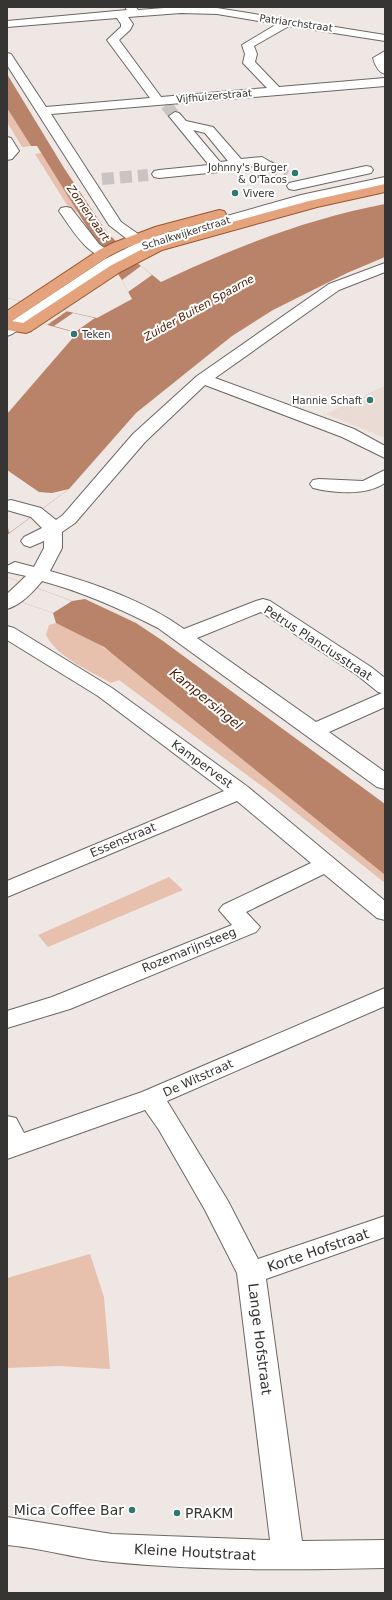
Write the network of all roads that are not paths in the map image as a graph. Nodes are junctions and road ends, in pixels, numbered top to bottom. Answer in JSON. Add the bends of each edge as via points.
{"nodes":[{"id":1,"x":129,"y":12,"type":"edge"},
{"id":2,"x":297,"y":14,"type":"dead end"},
{"id":3,"x":284,"y":21,"type":"junction"},
{"id":4,"x":7,"y":24,"type":"edge"},
{"id":5,"x":385,"y":38,"type":"edge"},
{"id":6,"x":8,"y":43,"type":"edge"},
{"id":7,"x":385,"y":54,"type":"edge"},
{"id":8,"x":385,"y":70,"type":"edge"},
{"id":9,"x":385,"y":82,"type":"edge"},
{"id":10,"x":275,"y":90,"type":"junction"},
{"id":11,"x":162,"y":102,"type":"junction"},
{"id":12,"x":43,"y":111,"type":"junction"},
{"id":13,"x":192,"y":138,"type":"junction"},
{"id":14,"x":234,"y":159,"type":"junction"},
{"id":15,"x":267,"y":164,"type":"tunnel mouth"},
{"id":16,"x":215,"y":165,"type":"junction"},
{"id":17,"x":381,"y":172,"type":"edge"},
{"id":18,"x":152,"y":174,"type":"tunnel mouth"},
{"id":19,"x":286,"y":176,"type":"tunnel mouth"},
{"id":20,"x":102,"y":179,"type":"tunnel mouth"},
{"id":21,"x":86,"y":180,"type":"junction"},
{"id":22,"x":385,"y":181,"type":"edge"},
{"id":23,"x":385,"y":188,"type":"edge"},
{"id":24,"x":305,"y":195,"type":"junction"},
{"id":25,"x":66,"y":211,"type":"dead end"},
{"id":26,"x":136,"y":239,"type":"junction"},
{"id":27,"x":126,"y":252,"type":"junction"},
{"id":28,"x":110,"y":261,"type":"junction"},
{"id":29,"x":385,"y":267,"type":"edge"},
{"id":30,"x":44,"y":306,"type":"junction"},
{"id":31,"x":17,"y":323,"type":"edge"},
{"id":32,"x":7,"y":348,"type":"edge"},
{"id":33,"x":203,"y":379,"type":"junction"},
{"id":34,"x":385,"y":453,"type":"edge"},
{"id":35,"x":385,"y":475,"type":"edge"},
{"id":36,"x":319,"y":484,"type":"dead end"},
{"id":37,"x":9,"y":504,"type":"edge"},
{"id":38,"x":31,"y":517,"type":"junction"},
{"id":39,"x":52,"y":530,"type":"junction"},
{"id":40,"x":30,"y":541,"type":"junction"},
{"id":41,"x":11,"y":572,"type":"edge"},
{"id":42,"x":34,"y":579,"type":"junction"},
{"id":43,"x":10,"y":601,"type":"edge"},
{"id":44,"x":7,"y":632,"type":"edge"},
{"id":45,"x":183,"y":636,"type":"junction"},
{"id":46,"x":385,"y":688,"type":"edge"},
{"id":47,"x":385,"y":699,"type":"edge"},
{"id":48,"x":314,"y":731,"type":"junction"},
{"id":49,"x":385,"y":782,"type":"edge"},
{"id":50,"x":240,"y":792,"type":"junction"},
{"id":51,"x":327,"y":864,"type":"junction"},
{"id":52,"x":7,"y":890,"type":"edge"},
{"id":53,"x":385,"y":913,"type":"edge"},
{"id":54,"x":385,"y":996,"type":"edge"},
{"id":55,"x":7,"y":1020,"type":"edge"},
{"id":56,"x":151,"y":1098,"type":"junction"},
{"id":57,"x":10,"y":1140,"type":"edge"},
{"id":58,"x":385,"y":1226,"type":"edge"},
{"id":59,"x":252,"y":1273,"type":"junction"},
{"id":60,"x":7,"y":1531,"type":"edge"},
{"id":61,"x":385,"y":1554,"type":"edge"},
{"id":62,"x":288,"y":1556,"type":"junction"}],
"edges":[{"from":1,"to":3,"type":"street","name":"Patriarchstraat","via":[[217,11]]},
{"from":1,"to":4,"type":"street","name":"Patriarchstraat"},
{"from":1,"to":11,"type":"street","via":[[126,28],[113,40]]},
{"from":2,"to":3,"type":"street"},
{"from":3,"to":5,"type":"street","name":"Patriarchstraat"},
{"from":3,"to":10,"type":"street","via":[[285,24],[248,45],[251,54],[249,64]]},
{"from":6,"to":12,"type":"street"},
{"from":7,"to":8,"type":"street","via":[[379,58]]},
{"from":9,"to":10,"type":"street","name":"Vijfhuizerstraat"},
{"from":10,"to":11,"type":"street","name":"Vijfhuizerstraat"},
{"from":11,"to":12,"type":"street","name":"Vijfhuizerstraat"},
{"from":12,"to":21,"type":"street"},
{"from":13,"to":14,"type":"street"},
{"from":13,"to":14,"type":"street","via":[[176,118],[209,130]]},
{"from":13,"to":16,"type":"street"},
{"from":14,"to":15,"type":"street","via":[[262,161]]},
{"from":14,"to":16,"type":"street"},
{"from":16,"to":18,"type":"street","via":[[218,168]]},
{"from":17,"to":24,"type":"main road","name":"Schalkwijkerstraat"},
{"from":19,"to":24,"type":"street"},
{"from":20,"to":21,"type":"street"},
{"from":21,"to":26,"type":"street","via":[[116,225]]},
{"from":22,"to":24,"type":"street","name":"Schalkwijkerstraat"},
{"from":23,"to":24,"type":"main road","name":"Schalkwijkerstraat"},
{"from":24,"to":26,"type":"main road","name":"Schalkwijkerstraat","via":[[170,227]]},
{"from":24,"to":27,"type":"main road","name":"Schalkwijkerstraat","via":[[157,247]]},
{"from":25,"to":28,"type":"street","via":[[94,247]]},
{"from":26,"to":27,"type":"main road","name":"Schalkwijkerstraat"},
{"from":27,"to":28,"type":"main road","name":"Schalkwijkerstraat"},
{"from":28,"to":30,"type":"main road","name":"Schalkwijkerstraat"},
{"from":28,"to":30,"type":"main road","name":"Schalkwijkerstraat"},
{"from":29,"to":33,"type":"street","via":[[334,287]]},
{"from":30,"to":31,"type":"main road","name":"Schalkwijkerstraat"},
{"from":30,"to":31,"type":"main road","name":"Schalkwijkerstraat"},
{"from":31,"to":32,"type":"street"},
{"from":33,"to":34,"type":"street","via":[[348,433]]},
{"from":33,"to":39,"type":"street","via":[[139,438],[69,519]]},
{"from":35,"to":36,"type":"street","via":[[371,484],[347,487]]},
{"from":37,"to":38,"type":"street"},
{"from":38,"to":39,"type":"street","via":[[46,520]]},
{"from":38,"to":40,"type":"street"},
{"from":39,"to":40,"type":"street"},
{"from":39,"to":42,"type":"street","via":[[55,540],[48,561]]},
{"from":40,"to":41,"type":"street","via":[[23,558]]},
{"from":41,"to":42,"type":"street"},
{"from":42,"to":43,"type":"street"},
{"from":42,"to":45,"type":"street","via":[[79,586],[126,604]]},
{"from":44,"to":50,"type":"street","name":"Kampervest","via":[[105,692]]},
{"from":45,"to":46,"type":"street","name":"Petrus Planciusstraat","via":[[264,605],[364,671]]},
{"from":45,"to":48,"type":"street"},
{"from":47,"to":48,"type":"street"},
{"from":48,"to":49,"type":"street"},
{"from":50,"to":51,"type":"street","name":"Kampervest"},
{"from":50,"to":52,"type":"street","name":"Essenstraat"},
{"from":51,"to":53,"type":"street","name":"Kampervest"},
{"from":51,"to":55,"type":"street","name":"Rozemarijnsteeg","via":[[230,910],[248,927],[61,1002]]},
{"from":54,"to":56,"type":"street","name":"De Witstraat"},
{"from":56,"to":57,"type":"street","name":"De Witstraat"},
{"from":56,"to":59,"type":"street","name":"Lange Hofstraat","via":[[218,1208]]},
{"from":58,"to":59,"type":"street","name":"Korte Hofstraat"},
{"from":59,"to":62,"type":"street","name":"Lange Hofstraat"},
{"from":60,"to":62,"type":"street","name":"Kleine Houtstraat","via":[[27,1532],[110,1548]]},
{"from":61,"to":62,"type":"street","name":"Kleine Houtstraat"}]}
